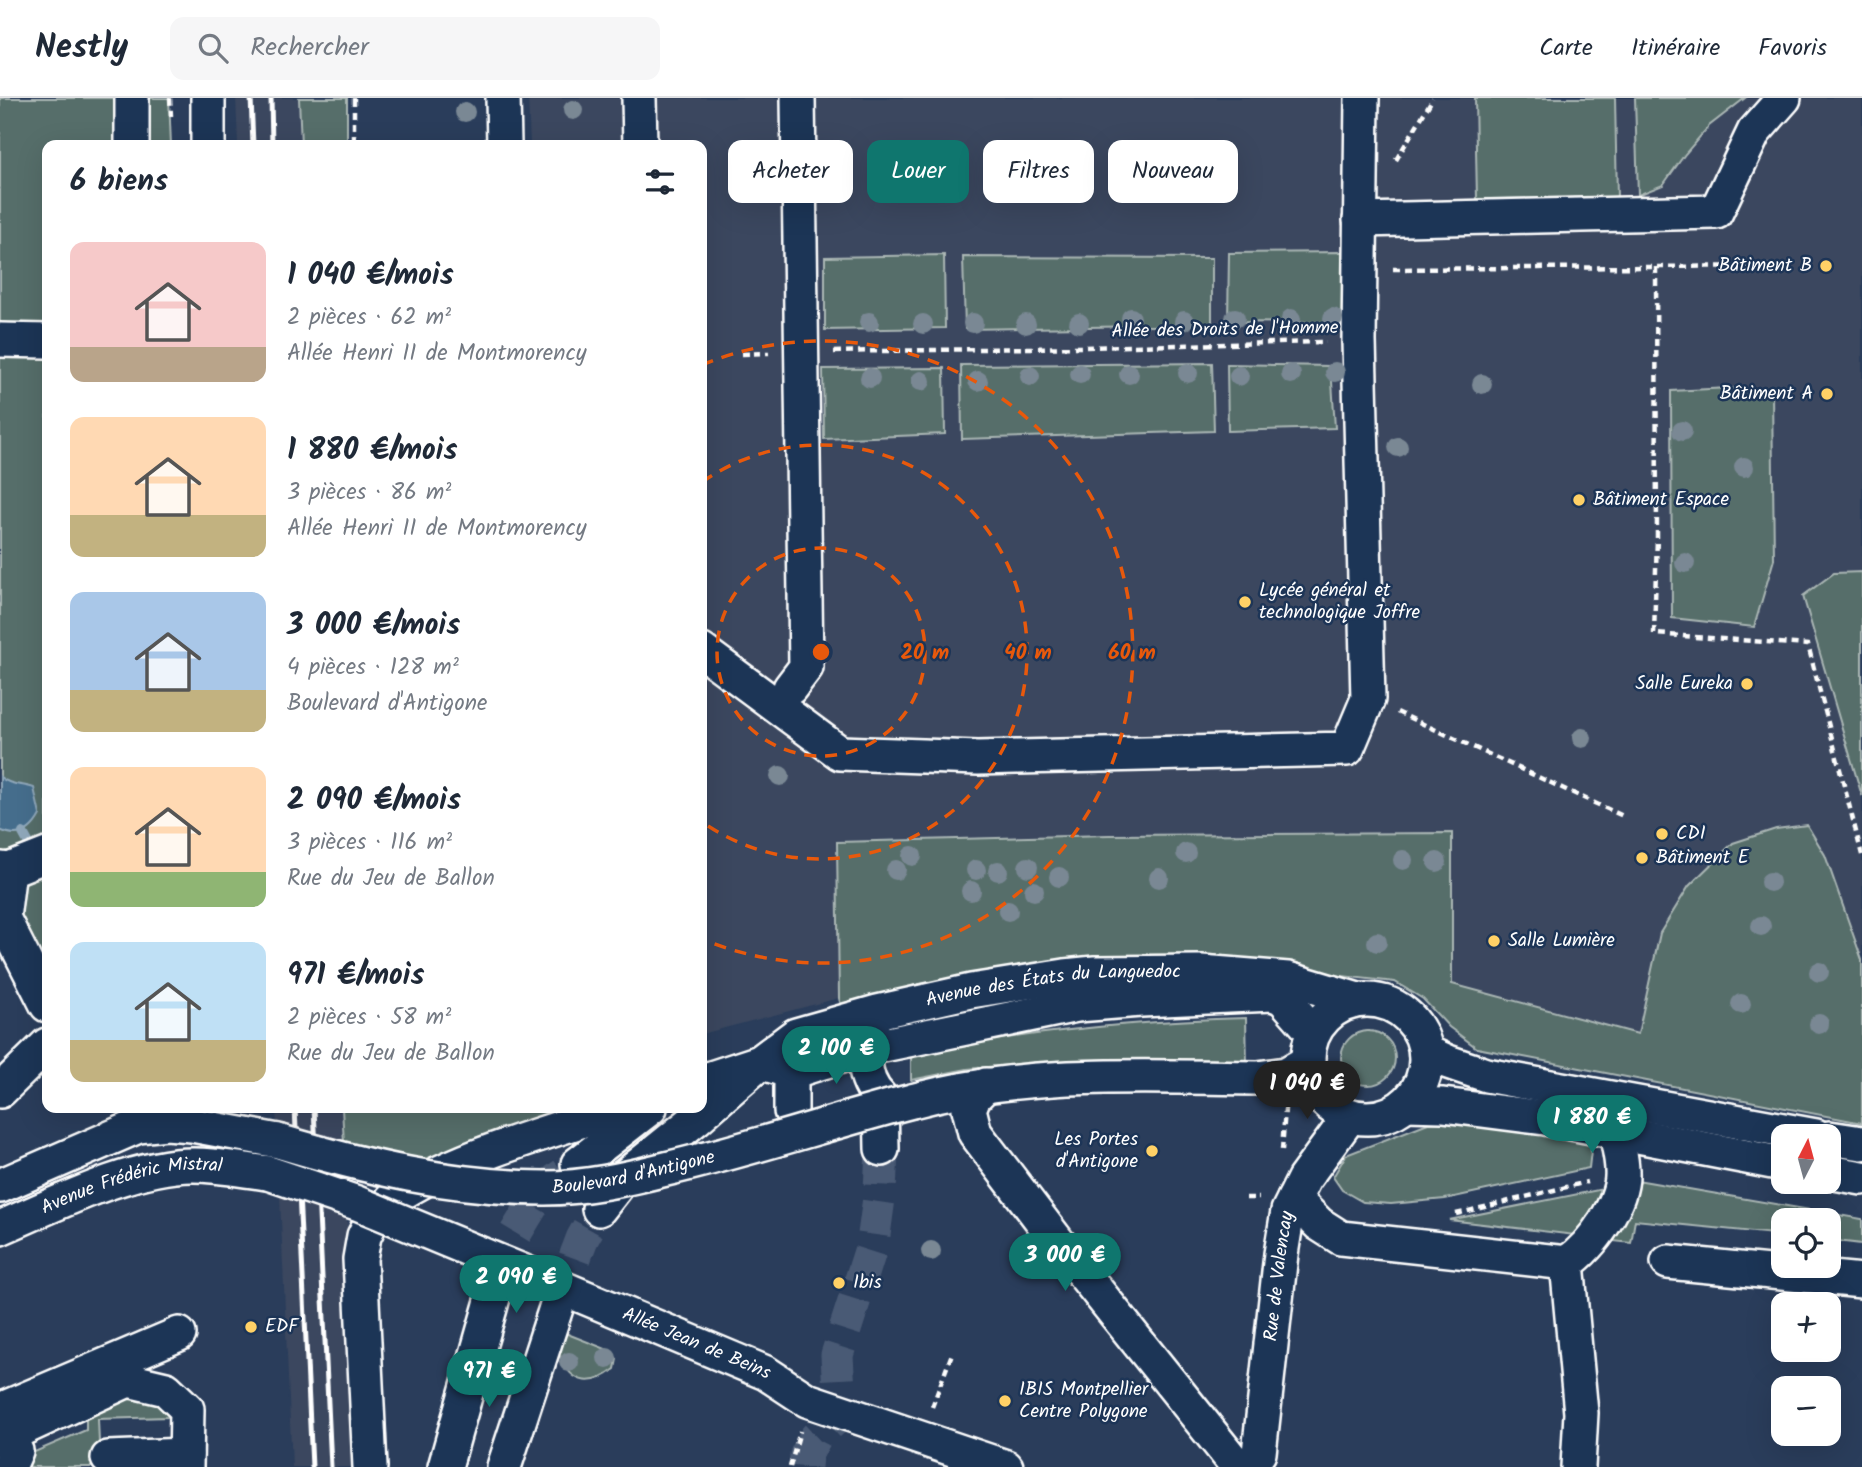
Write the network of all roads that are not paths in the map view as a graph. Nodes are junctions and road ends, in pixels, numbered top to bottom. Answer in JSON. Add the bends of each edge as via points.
{"nodes":[{"id":1,"x":132,"y":98,"type":"edge"},
{"id":2,"x":208,"y":98,"type":"edge"},
{"id":3,"x":503,"y":98,"type":"edge"},
{"id":4,"x":639,"y":98,"type":"edge"},
{"id":5,"x":798,"y":98,"type":"edge"},
{"id":6,"x":1362,"y":98,"type":"edge"},
{"id":7,"x":1784,"y":98,"type":"edge"},
{"id":8,"x":132,"y":140,"type":"edge"},
{"id":9,"x":208,"y":140,"type":"edge"},
{"id":10,"x":504,"y":140,"type":"edge"},
{"id":11,"x":640,"y":140,"type":"edge"},
{"id":12,"x":1360,"y":220,"type":"junction"},
{"id":13,"x":0,"y":340,"type":"edge"},
{"id":14,"x":42,"y":341,"type":"edge"},
{"id":15,"x":707,"y":656,"type":"edge"},
{"id":16,"x":790,"y":688,"type":"dead end"},
{"id":17,"x":42,"y":857,"type":"edge"},
{"id":18,"x":5,"y":870,"type":"edge"},
{"id":19,"x":2,"y":920,"type":"edge"},
{"id":20,"x":42,"y":996,"type":"edge"},
{"id":21,"x":1358,"y":1000,"type":"junction"},
{"id":22,"x":877,"y":1012,"type":"junction"},
{"id":23,"x":1310,"y":1047,"type":"junction"},
{"id":24,"x":864,"y":1049,"type":"junction"},
{"id":25,"x":42,"y":1050,"type":"edge"},
{"id":26,"x":1426,"y":1052,"type":"junction"},
{"id":27,"x":760,"y":1062,"type":"junction"},
{"id":28,"x":791,"y":1072,"type":"junction"},
{"id":29,"x":707,"y":1079,"type":"edge"},
{"id":30,"x":1002,"y":1083,"type":"junction"},
{"id":31,"x":0,"y":1091,"type":"edge"},
{"id":32,"x":1406,"y":1104,"type":"junction"},
{"id":33,"x":707,"y":1109,"type":"edge"},
{"id":34,"x":791,"y":1111,"type":"dead end"},
{"id":35,"x":233,"y":1113,"type":"edge"},
{"id":36,"x":606,"y":1113,"type":"edge"},
{"id":37,"x":644,"y":1113,"type":"edge"},
{"id":38,"x":703,"y":1113,"type":"edge"},
{"id":39,"x":1350,"y":1116,"type":"junction"},
{"id":40,"x":1771,"y":1128,"type":"edge"},
{"id":41,"x":1616,"y":1132,"type":"junction"},
{"id":42,"x":1841,"y":1140,"type":"edge"},
{"id":43,"x":278,"y":1141,"type":"junction"},
{"id":44,"x":1862,"y":1143,"type":"edge"},
{"id":45,"x":873,"y":1150,"type":"tunnel mouth"},
{"id":46,"x":1771,"y":1162,"type":"edge"},
{"id":47,"x":578,"y":1164,"type":"tunnel mouth"},
{"id":48,"x":268,"y":1173,"type":"joint"},
{"id":49,"x":1841,"y":1174,"type":"edge"},
{"id":50,"x":1862,"y":1178,"type":"edge"},
{"id":51,"x":0,"y":1186,"type":"edge"},
{"id":52,"x":1299,"y":1189,"type":"junction"},
{"id":53,"x":392,"y":1199,"type":"dead end"},
{"id":54,"x":599,"y":1209,"type":"tunnel mouth"},
{"id":55,"x":369,"y":1226,"type":"dead end"},
{"id":56,"x":0,"y":1228,"type":"edge"},
{"id":57,"x":1668,"y":1262,"type":"dead end"},
{"id":58,"x":1567,"y":1263,"type":"junction"},
{"id":59,"x":510,"y":1276,"type":"junction"},
{"id":60,"x":1862,"y":1281,"type":"edge"},
{"id":61,"x":557,"y":1304,"type":"tunnel mouth"},
{"id":62,"x":179,"y":1334,"type":"dead end"},
{"id":63,"x":88,"y":1421,"type":"dead end"},
{"id":64,"x":6,"y":1437,"type":"edge"},
{"id":65,"x":108,"y":1458,"type":"dead end"},
{"id":66,"x":1249,"y":1460,"type":"edge"},
{"id":67,"x":186,"y":1461,"type":"edge"},
{"id":68,"x":370,"y":1467,"type":"edge"},
{"id":69,"x":445,"y":1467,"type":"edge"},
{"id":70,"x":505,"y":1467,"type":"edge"},
{"id":71,"x":1006,"y":1467,"type":"edge"},
{"id":72,"x":1578,"y":1467,"type":"edge"}],
"edges":[{"from":1,"to":8,"type":"street"},
{"from":2,"to":9,"type":"street"},
{"from":3,"to":10,"type":"street"},
{"from":4,"to":11,"type":"street"},
{"from":5,"to":16,"type":"street","via":[[806,667]]},
{"from":6,"to":12,"type":"street"},
{"from":7,"to":12,"type":"street","via":[[1754,132],[1716,212]]},
{"from":12,"to":15,"type":"street","via":[[1367,699],[1347,749],[978,758],[840,753]]},
{"from":13,"to":14,"type":"street"},
{"from":17,"to":18,"type":"street"},
{"from":18,"to":19,"type":"street"},
{"from":19,"to":20,"type":"street"},
{"from":21,"to":22,"type":"street","name":"Avenue des États du Languedoc","via":[[1288,979],[1121,972],[971,991]]},
{"from":21,"to":23,"type":"street","via":[[1339,1005],[1324,1017]]},
{"from":21,"to":26,"type":"street","via":[[1384,1002],[1408,1016],[1423,1038]]},
{"from":22,"to":24,"type":"street"},
{"from":22,"to":27,"type":"street","name":"Avenue des États du Languedoc","via":[[796,1035]]},
{"from":23,"to":24,"type":"street","name":"Avenue des États du Languedoc","via":[[1283,998],[1256,994],[1077,1005]]},
{"from":23,"to":30,"type":"street","name":"Boulevard d'Antigone","via":[[1286,1074],[1258,1078],[1060,1077]]},
{"from":23,"to":39,"type":"street","via":[[1319,1095]]},
{"from":24,"to":28,"type":"street","name":"Avenue des États du Languedoc"},
{"from":24,"to":45,"type":"street","via":[[870,1087],[881,1098]]},
{"from":25,"to":31,"type":"street"},
{"from":26,"to":32,"type":"street","via":[[1423,1081]]},
{"from":26,"to":40,"type":"street","via":[[1486,1075]]},
{"from":27,"to":28,"type":"street"},
{"from":27,"to":29,"type":"street","name":"Avenue des États du Languedoc"},
{"from":27,"to":33,"type":"street"},
{"from":28,"to":34,"type":"street"},
{"from":30,"to":43,"type":"street","name":"Boulevard d'Antigone","bridge":true,"via":[[954,1089],[725,1156],[616,1181],[546,1188],[402,1174]]},
{"from":30,"to":66,"type":"street","via":[[974,1097],[969,1109],[975,1133],[1199,1419]]},
{"from":32,"to":39,"type":"street","via":[[1389,1114]]},
{"from":32,"to":41,"type":"street","via":[[1532,1116]]},
{"from":35,"to":43,"type":"street","via":[[242,1125]]},
{"from":36,"to":53,"type":"street","via":[[454,1166]]},
{"from":37,"to":47,"type":"street"},
{"from":38,"to":54,"type":"street","via":[[624,1177]]},
{"from":39,"to":52,"type":"street","name":"Rue de Valencay"},
{"from":41,"to":46,"type":"street"},
{"from":41,"to":58,"type":"street","via":[[1621,1186],[1603,1225],[1582,1253]]},
{"from":42,"to":44,"type":"street"},
{"from":43,"to":51,"type":"street","name":"Avenue Frédéric Mistral","via":[[192,1125],[138,1126]]},
{"from":48,"to":56,"type":"street","name":"Avenue Frédéric Mistral","via":[[193,1165],[162,1168],[123,1178]]},
{"from":48,"to":59,"type":"street","name":"Allée Jean de Beins","bridge":true,"via":[[357,1203]]},
{"from":49,"to":50,"type":"street"},
{"from":52,"to":58,"type":"street","via":[[1320,1224],[1341,1238]]},
{"from":52,"to":66,"type":"street","name":"Rue de Valencay","via":[[1288,1211]]},
{"from":55,"to":68,"type":"street","via":[[360,1259]]},
{"from":57,"to":60,"type":"street"},
{"from":58,"to":72,"type":"street","via":[[1581,1413]]},
{"from":59,"to":69,"type":"street"},
{"from":59,"to":71,"type":"street","name":"Allée Jean de Beins","via":[[766,1373],[807,1400]]},
{"from":61,"to":70,"type":"street"},
{"from":62,"to":64,"type":"street"},
{"from":63,"to":64,"type":"street"},
{"from":64,"to":67,"type":"street","via":[[128,1380],[166,1389],[187,1409]]},
{"from":65,"to":67,"type":"street"}]}
